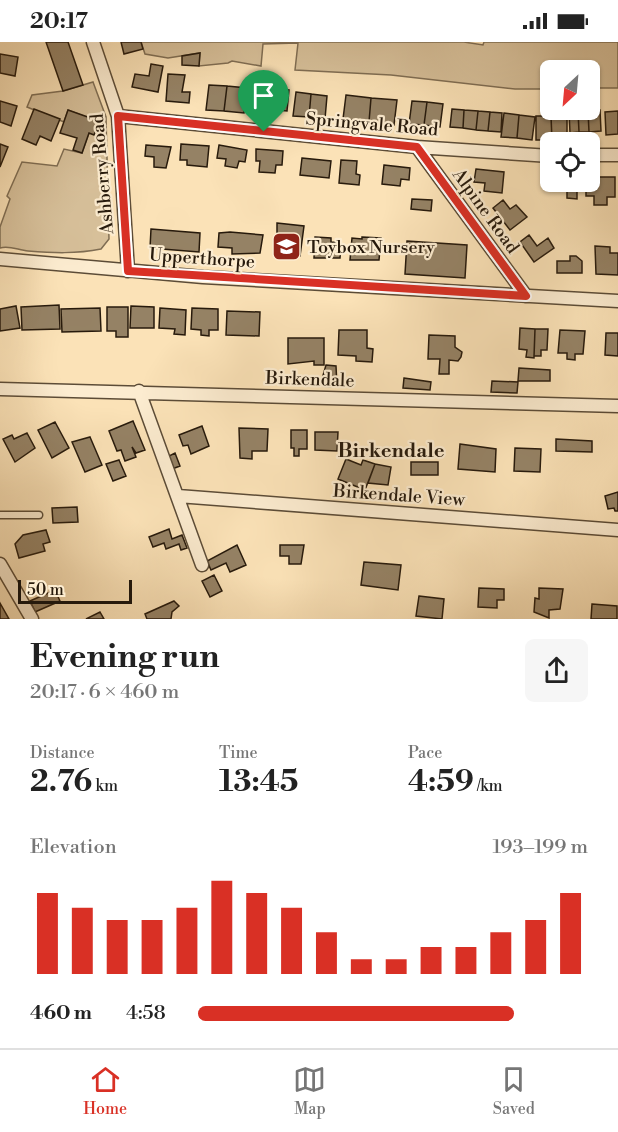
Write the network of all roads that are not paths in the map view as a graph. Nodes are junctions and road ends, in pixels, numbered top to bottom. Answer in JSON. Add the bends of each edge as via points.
{"nodes":[{"id":1,"x":93,"y":42,"type":"edge"},
{"id":2,"x":118,"y":116,"type":"junction"},
{"id":3,"x":417,"y":147,"type":"junction"},
{"id":4,"x":540,"y":155,"type":"edge"},
{"id":5,"x":600,"y":155,"type":"edge"},
{"id":6,"x":618,"y":155,"type":"edge"},
{"id":7,"x":0,"y":259,"type":"edge"},
{"id":8,"x":128,"y":271,"type":"junction"},
{"id":9,"x":526,"y":296,"type":"junction"},
{"id":10,"x":618,"y":301,"type":"edge"},
{"id":11,"x":0,"y":388,"type":"edge"},
{"id":12,"x":139,"y":391,"type":"junction"},
{"id":13,"x":618,"y":406,"type":"edge"},
{"id":14,"x":178,"y":496,"type":"junction"},
{"id":15,"x":0,"y":514,"type":"edge"},
{"id":16,"x":39,"y":515,"type":"dead end"},
{"id":17,"x":618,"y":530,"type":"edge"},
{"id":18,"x":0,"y":564,"type":"edge"},
{"id":19,"x":202,"y":565,"type":"dead end"},
{"id":20,"x":32,"y":619,"type":"edge"}],
"edges":[{"from":1,"to":2,"type":"street","name":"Ashberry Road"},
{"from":2,"to":3,"type":"street","name":"Springvale Road"},
{"from":2,"to":8,"type":"street","name":"Ashberry Road"},
{"from":3,"to":4,"type":"street","name":"Springvale Road"},
{"from":3,"to":9,"type":"street","name":"Alpine Road"},
{"from":5,"to":6,"type":"street"},
{"from":7,"to":8,"type":"street","name":"Upperthorpe"},
{"from":8,"to":9,"type":"street","name":"Upperthorpe"},
{"from":9,"to":10,"type":"street","name":"Upperthorpe"},
{"from":11,"to":12,"type":"street","name":"Birkendale"},
{"from":12,"to":13,"type":"street","name":"Birkendale"},
{"from":12,"to":14,"type":"street"},
{"from":14,"to":17,"type":"street","name":"Birkendale View"},
{"from":14,"to":19,"type":"street"},
{"from":15,"to":16,"type":"lane"},
{"from":18,"to":20,"type":"street"}]}
